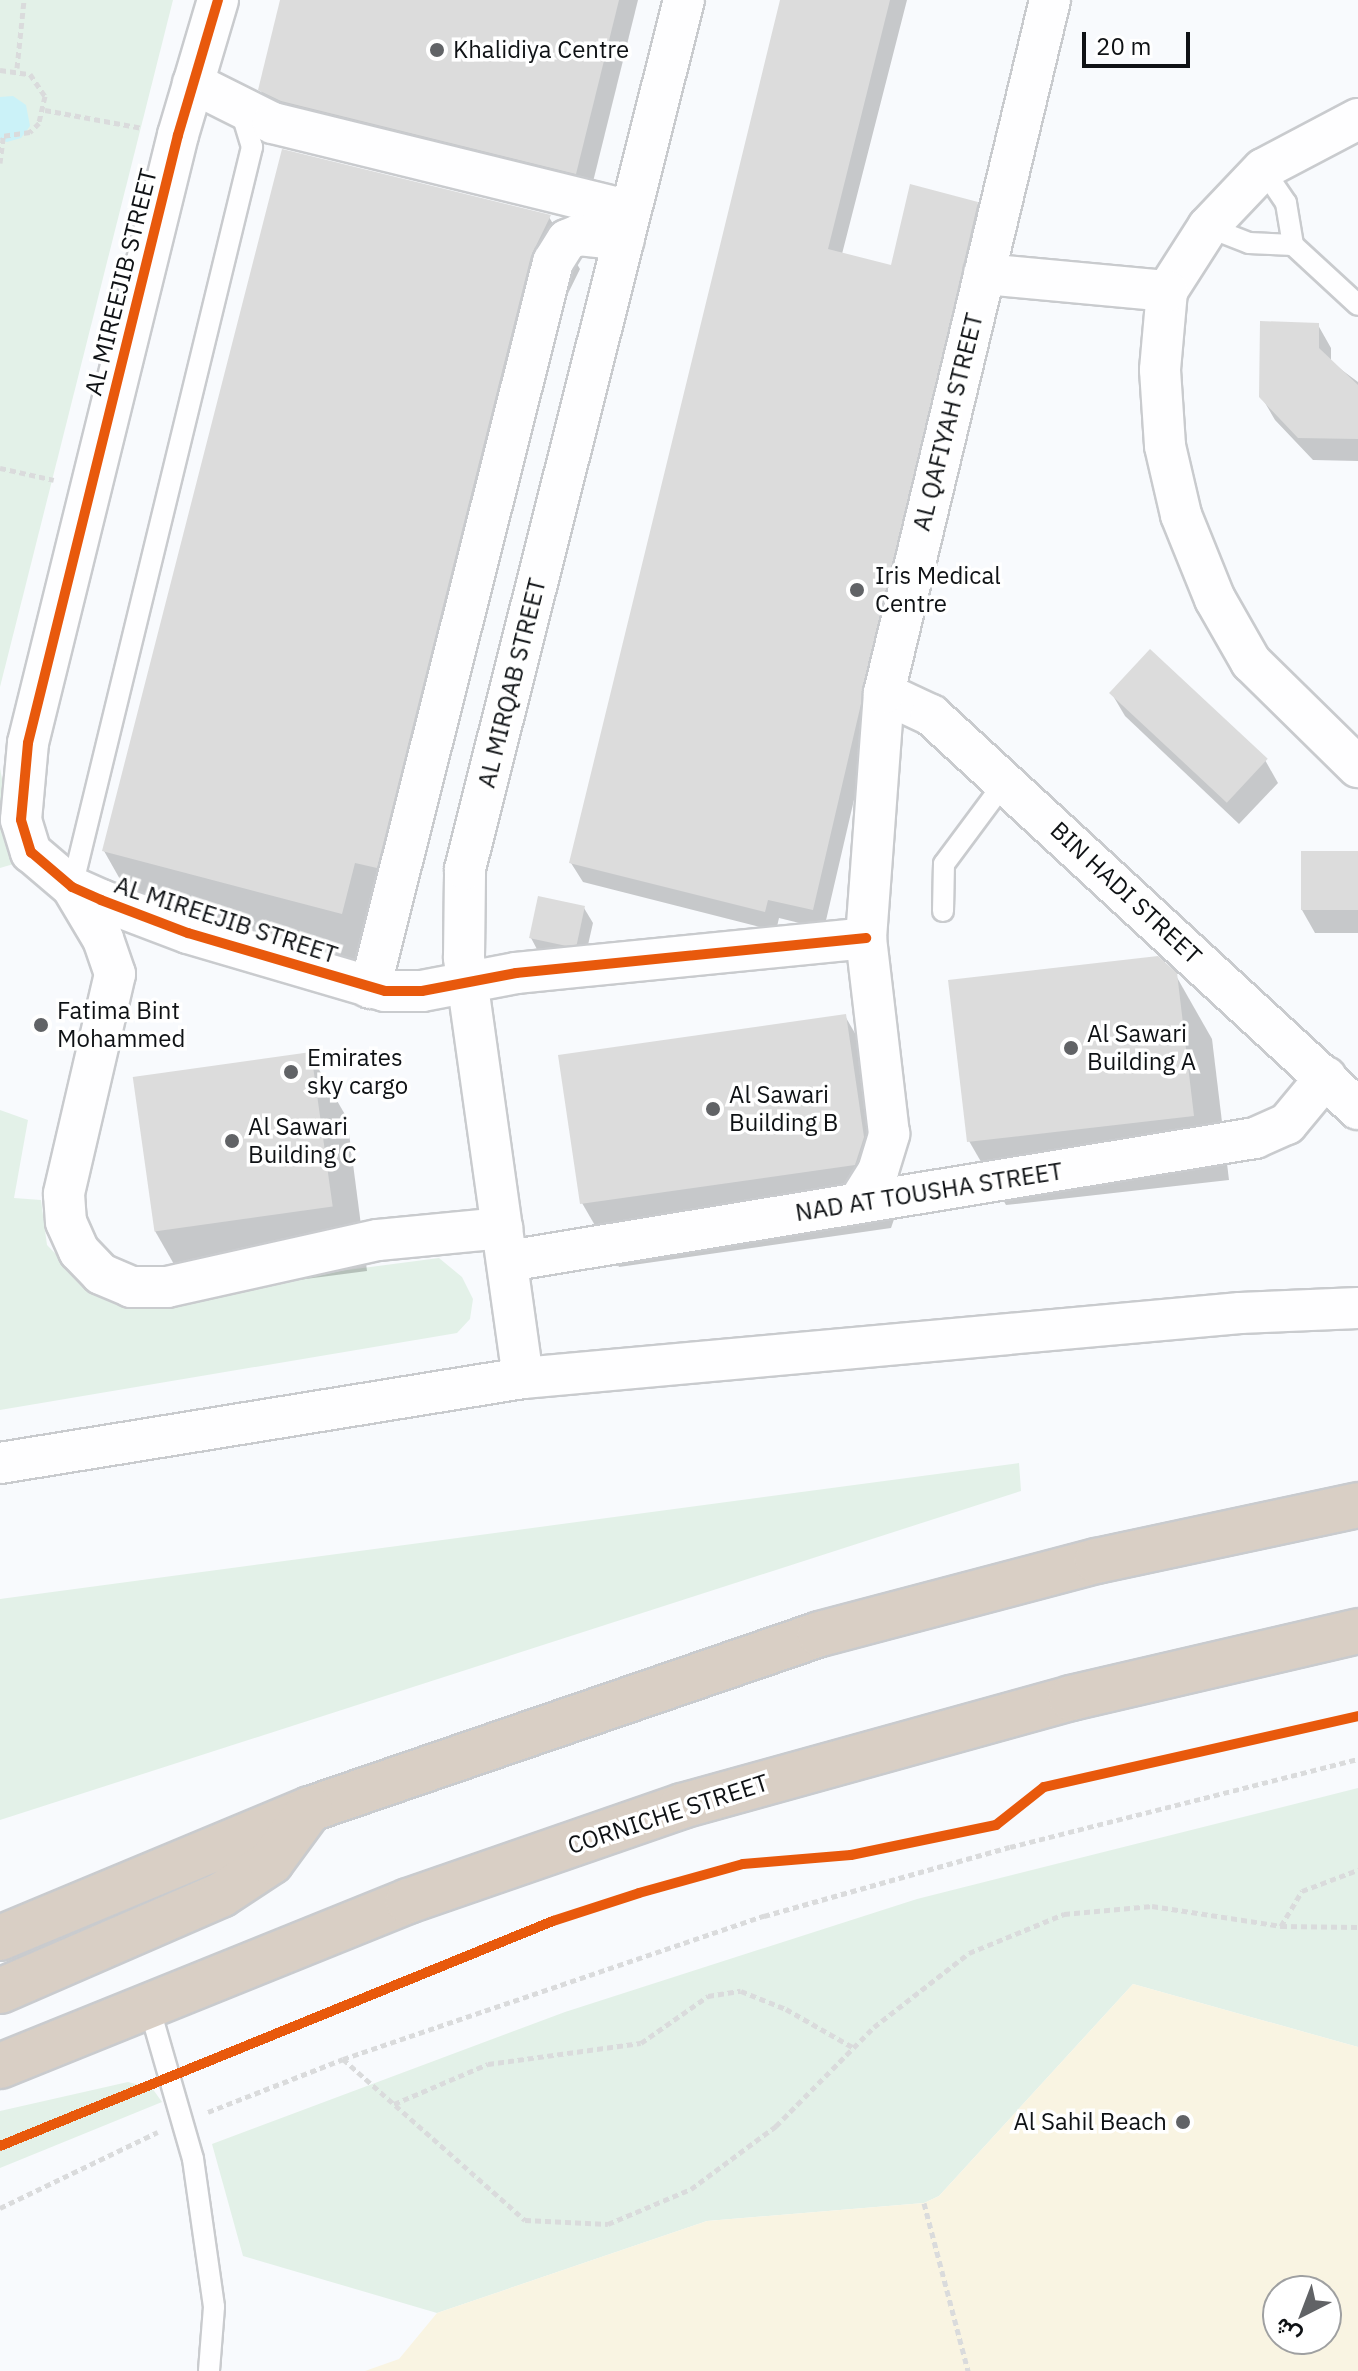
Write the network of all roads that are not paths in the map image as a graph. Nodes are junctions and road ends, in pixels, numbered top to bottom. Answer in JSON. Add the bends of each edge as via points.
{"nodes":[{"id":1,"x":218,"y":0,"type":"edge"},
{"id":2,"x":684,"y":0,"type":"edge"},
{"id":3,"x":1050,"y":0,"type":"edge"},
{"id":4,"x":193,"y":83,"type":"junction"},
{"id":5,"x":240,"y":108,"type":"junction"},
{"id":6,"x":1358,"y":119,"type":"edge"},
{"id":7,"x":1263,"y":169,"type":"junction"},
{"id":8,"x":627,"y":225,"type":"junction"},
{"id":9,"x":1208,"y":227,"type":"junction"},
{"id":10,"x":1293,"y":245,"type":"junction"},
{"id":11,"x":984,"y":274,"type":"junction"},
{"id":12,"x":1167,"y":291,"type":"junction"},
{"id":13,"x":1358,"y":305,"type":"edge"},
{"id":14,"x":884,"y":693,"type":"junction"},
{"id":15,"x":1358,"y":767,"type":"edge"},
{"id":16,"x":1005,"y":782,"type":"junction"},
{"id":17,"x":72,"y":887,"type":"junction"},
{"id":18,"x":943,"y":911,"type":"dead end"},
{"id":19,"x":188,"y":933,"type":"junction"},
{"id":20,"x":866,"y":938,"type":"junction"},
{"id":21,"x":115,"y":974,"type":"junction"},
{"id":22,"x":468,"y":982,"type":"junction"},
{"id":23,"x":370,"y":988,"type":"junction"},
{"id":24,"x":1326,"y":1077,"type":"junction"},
{"id":25,"x":1358,"y":1109,"type":"edge"},
{"id":26,"x":889,"y":1134,"type":"junction"},
{"id":27,"x":939,"y":1190,"type":"junction"},
{"id":28,"x":858,"y":1203,"type":"junction"},
{"id":29,"x":505,"y":1245,"type":"junction"},
{"id":30,"x":1358,"y":1308,"type":"edge"},
{"id":31,"x":523,"y":1378,"type":"junction"},
{"id":32,"x":0,"y":1463,"type":"edge"},
{"id":33,"x":1358,"y":1505,"type":"edge"},
{"id":34,"x":1358,"y":1631,"type":"edge"},
{"id":35,"x":310,"y":1809,"type":"junction"},
{"id":36,"x":47,"y":1915,"type":"junction"},
{"id":37,"x":0,"y":1916,"type":"edge"},
{"id":38,"x":0,"y":1938,"type":"edge"},
{"id":39,"x":0,"y":1991,"type":"edge"},
{"id":40,"x":148,"y":2003,"type":"junction"},
{"id":41,"x":0,"y":2066,"type":"edge"},
{"id":42,"x":209,"y":2371,"type":"edge"}],
"edges":[{"from":1,"to":4,"type":"street","name":"AL MIREEJIB STREET"},
{"from":2,"to":8,"type":"street","name":"AL MIRQAB STREET"},
{"from":3,"to":11,"type":"street","name":"AL QAFIYAH STREET"},
{"from":4,"to":5,"type":"street"},
{"from":4,"to":17,"type":"street","name":"AL MIREEJIB STREET","via":[[28,743],[21,798],[31,852]]},
{"from":5,"to":8,"type":"street","via":[[273,123]]},
{"from":5,"to":17,"type":"lane","via":[[252,147]]},
{"from":6,"to":7,"type":"street"},
{"from":7,"to":9,"type":"street"},
{"from":7,"to":10,"type":"lane","via":[[1286,203]]},
{"from":8,"to":22,"type":"street","name":"AL MIRQAB STREET","via":[[465,869],[461,930]]},
{"from":8,"to":23,"type":"street","via":[[579,235],[558,249],[553,262]]},
{"from":9,"to":10,"type":"lane","via":[[1249,243]]},
{"from":9,"to":12,"type":"street"},
{"from":10,"to":13,"type":"lane"},
{"from":11,"to":12,"type":"street"},
{"from":11,"to":14,"type":"street","name":"AL QAFIYAH STREET"},
{"from":12,"to":15,"type":"street","via":[[1160,370],[1165,446],[1181,515],[1209,585],[1251,662]]},
{"from":14,"to":16,"type":"street","name":"BIN HADI STREET","via":[[931,715]]},
{"from":14,"to":20,"type":"street","name":"AL QAFIYAH STREET"},
{"from":16,"to":18,"type":"lane","via":[[944,864]]},
{"from":16,"to":24,"type":"street","name":"BIN HADI STREET"},
{"from":17,"to":19,"type":"street","name":"AL MIREEJIB STREET"},
{"from":17,"to":21,"type":"street","via":[[103,939]]},
{"from":19,"to":21,"type":"street","via":[[145,943]]},
{"from":19,"to":23,"type":"street","name":"AL MIREEJIB STREET"},
{"from":20,"to":22,"type":"street","name":"AL MIREEJIB STREET"},
{"from":20,"to":26,"type":"street","name":"AL QAFIYAH STREET"},
{"from":21,"to":29,"type":"street","name":"NAD AT TOUSHA STREET","via":[[64,1194],[66,1222],[79,1251],[101,1274],[131,1287],[167,1287],[378,1240]]},
{"from":22,"to":23,"type":"street","name":"AL MIREEJIB STREET","via":[[422,991]]},
{"from":22,"to":29,"type":"street","name":"AL MIRQAB STREET"},
{"from":24,"to":25,"type":"street","name":"BIN HADI STREET"},
{"from":24,"to":27,"type":"street","name":"NAD AT TOUSHA STREET","via":[[1287,1124],[1264,1136]]},
{"from":26,"to":27,"type":"street","name":"AL QAFIYAH STREET","via":[[910,1166]]},
{"from":26,"to":28,"type":"street","name":"AL QAFIYAH STREET","via":[[878,1171]]},
{"from":27,"to":28,"type":"street","name":"NAD AT TOUSHA STREET"},
{"from":28,"to":29,"type":"street","name":"NAD AT TOUSHA STREET"},
{"from":29,"to":31,"type":"street","name":"AL MIRQAB STREET"},
{"from":30,"to":31,"type":"street","via":[[1240,1313]]},
{"from":31,"to":32,"type":"street"},
{"from":33,"to":35,"type":"highway","via":[[1097,1561],[820,1634]]},
{"from":34,"to":40,"type":"highway","name":"CORNICHE STREET","via":[[1071,1698],[682,1806],[408,1901]]},
{"from":35,"to":36,"type":"highway"},
{"from":35,"to":39,"type":"highway","via":[[271,1862],[221,1895]]},
{"from":36,"to":37,"type":"highway"},
{"from":36,"to":38,"type":"highway"},
{"from":40,"to":41,"type":"highway","name":"CORNICHE STREET"},
{"from":40,"to":42,"type":"lane","via":[[193,2159],[214,2307]]}]}
